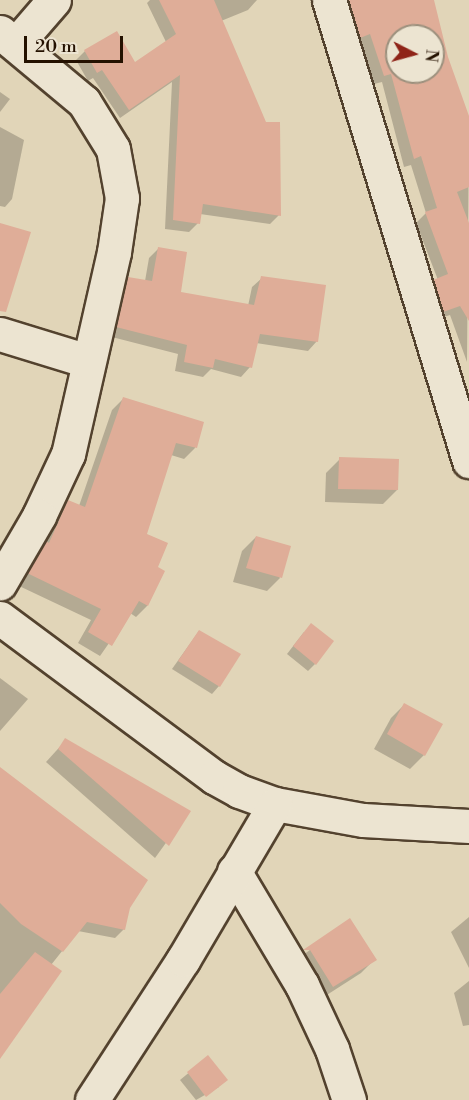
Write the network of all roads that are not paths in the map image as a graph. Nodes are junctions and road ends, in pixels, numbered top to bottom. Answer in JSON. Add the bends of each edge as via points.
{"nodes":[{"id":1,"x":54,"y":0,"type":"edge"},
{"id":2,"x":329,"y":0,"type":"edge"},
{"id":3,"x":8,"y":38,"type":"edge"},
{"id":4,"x":0,"y":334,"type":"edge"},
{"id":5,"x":88,"y":361,"type":"junction"},
{"id":6,"x":460,"y":407,"type":"edge"},
{"id":7,"x":469,"y":461,"type":"edge"},
{"id":8,"x":0,"y":583,"type":"edge"},
{"id":9,"x":0,"y":618,"type":"edge"},
{"id":10,"x":275,"y":804,"type":"junction"},
{"id":11,"x":469,"y":826,"type":"edge"},
{"id":12,"x":234,"y":871,"type":"junction"},
{"id":13,"x":92,"y":1100,"type":"edge"},
{"id":14,"x":349,"y":1100,"type":"edge"}],
"edges":[{"from":1,"to":3,"type":"street"},
{"from":2,"to":6,"type":"street"},
{"from":3,"to":5,"type":"street","via":[[84,102],[113,149],[122,198]]},
{"from":4,"to":5,"type":"street"},
{"from":5,"to":8,"type":"street","via":[[68,454],[39,516]]},
{"from":6,"to":7,"type":"street"},
{"from":9,"to":10,"type":"street","via":[[214,777]]},
{"from":10,"to":11,"type":"street","via":[[363,820]]},
{"from":10,"to":12,"type":"street"},
{"from":12,"to":13,"type":"street","via":[[159,1000]]},
{"from":12,"to":14,"type":"street","via":[[302,986],[332,1049]]}]}
